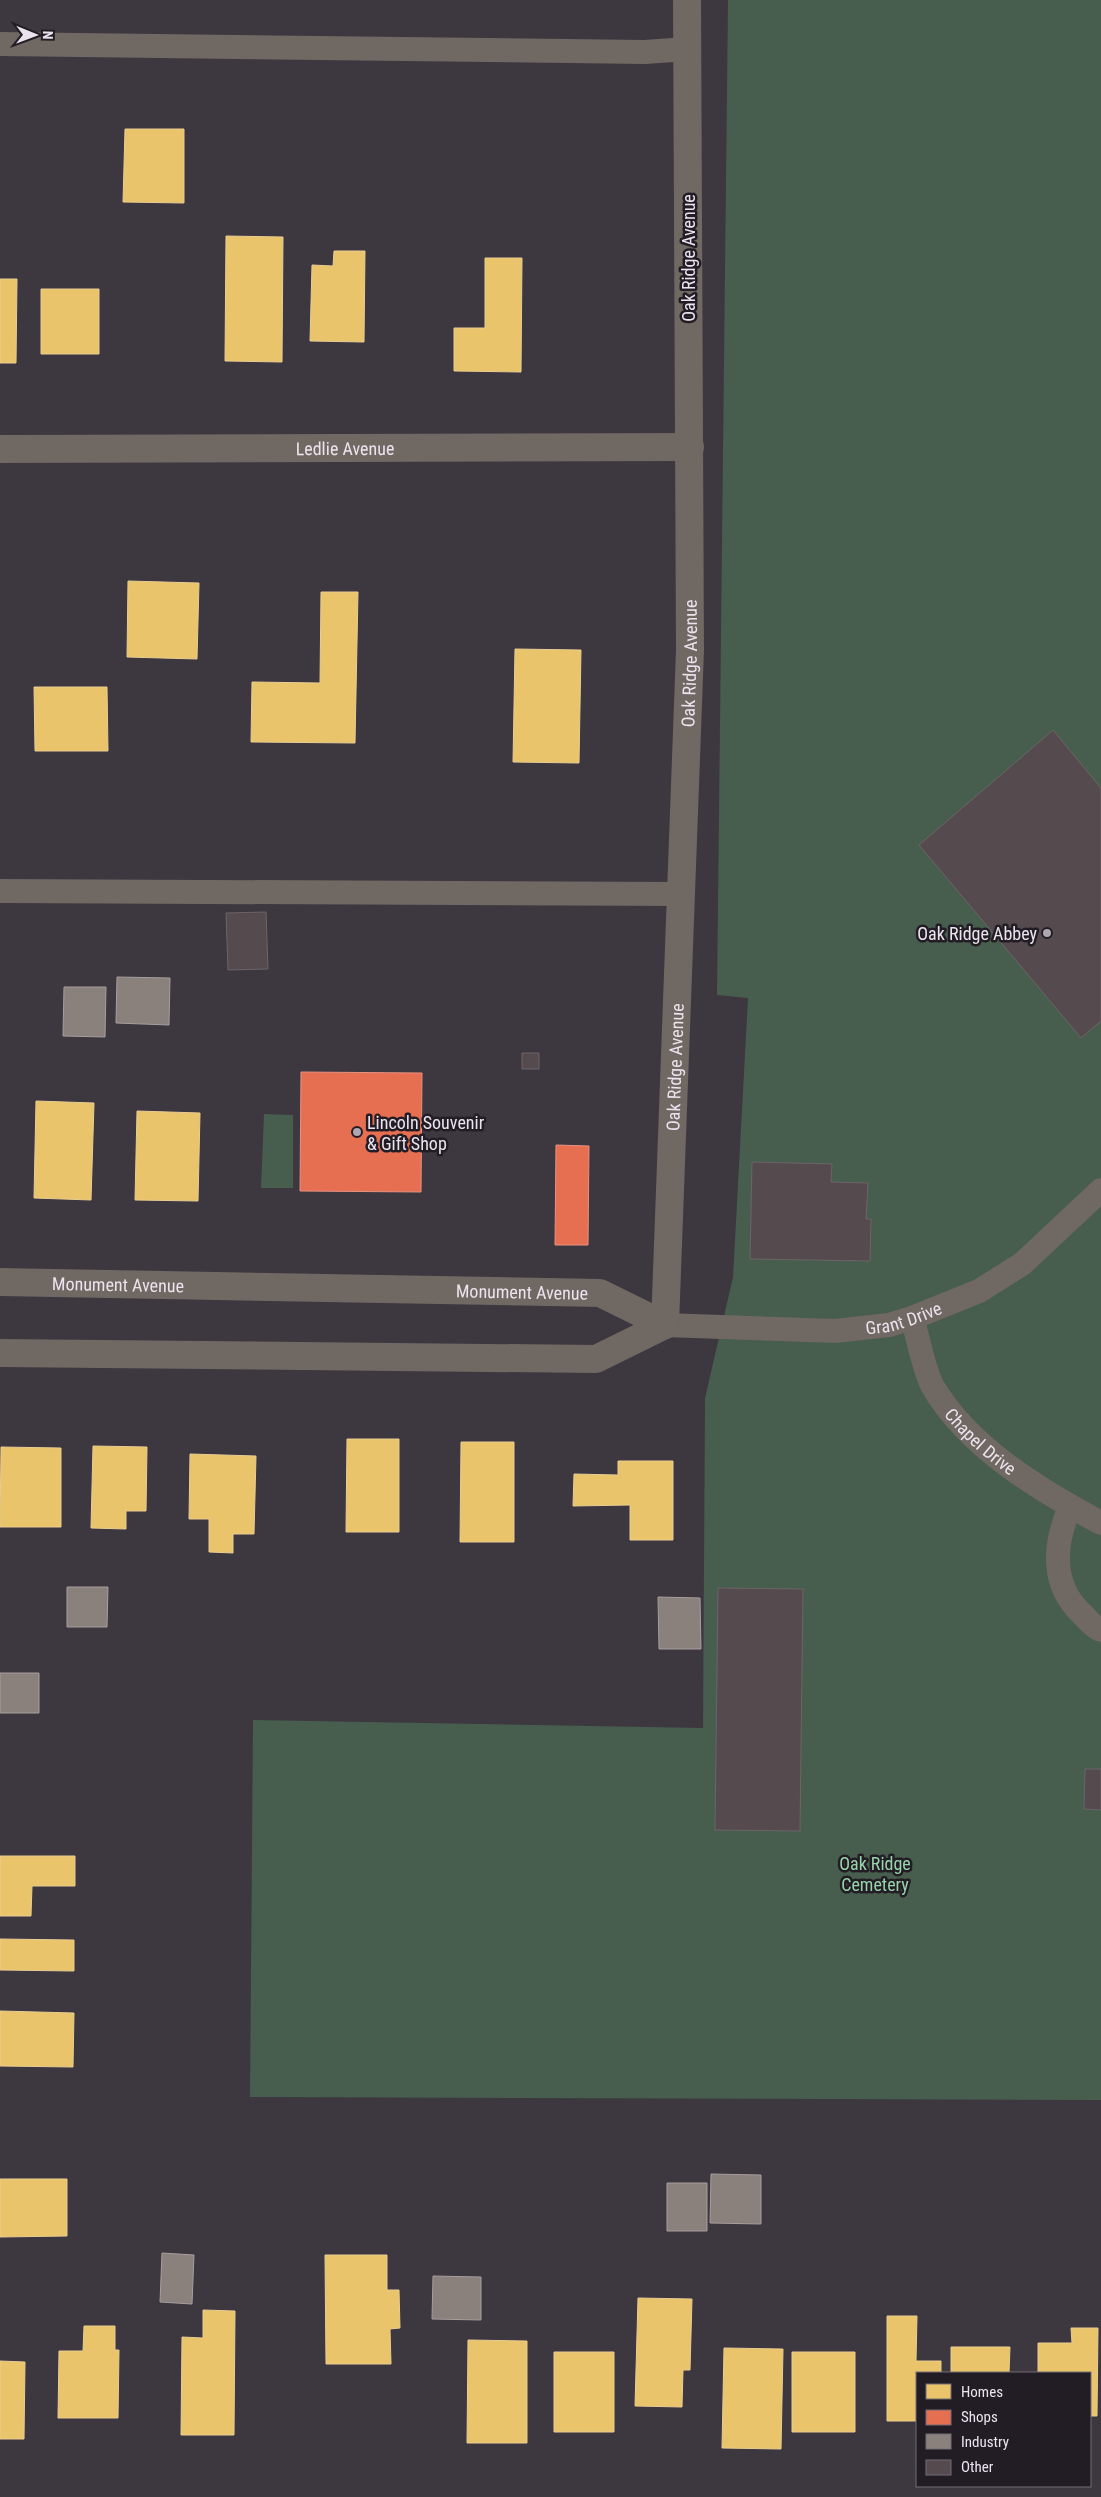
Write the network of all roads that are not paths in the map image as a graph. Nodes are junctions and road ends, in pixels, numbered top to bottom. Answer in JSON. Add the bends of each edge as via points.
{"nodes":[{"id":1,"x":687,"y":0,"type":"edge"},
{"id":2,"x":0,"y":44,"type":"edge"},
{"id":3,"x":687,"y":48,"type":"junction"},
{"id":4,"x":690,"y":447,"type":"junction"},
{"id":5,"x":0,"y":449,"type":"edge"},
{"id":6,"x":0,"y":892,"type":"edge"},
{"id":7,"x":679,"y":894,"type":"junction"},
{"id":8,"x":1101,"y":1190,"type":"edge"},
{"id":9,"x":0,"y":1282,"type":"edge"},
{"id":10,"x":912,"y":1318,"type":"junction"},
{"id":11,"x":665,"y":1325,"type":"junction"},
{"id":12,"x":0,"y":1353,"type":"edge"},
{"id":13,"x":1070,"y":1507,"type":"junction"},
{"id":14,"x":1101,"y":1523,"type":"edge"},
{"id":15,"x":1101,"y":1630,"type":"edge"}],
"edges":[{"from":1,"to":3,"type":"street","name":"Oak Ridge Avenue"},
{"from":2,"to":3,"type":"lane","via":[[645,52]]},
{"from":3,"to":4,"type":"street","name":"Oak Ridge Avenue"},
{"from":4,"to":5,"type":"street","name":"Ledlie Avenue"},
{"from":4,"to":7,"type":"street","name":"Oak Ridge Avenue","via":[[690,650]]},
{"from":6,"to":7,"type":"lane"},
{"from":7,"to":11,"type":"street","name":"Oak Ridge Avenue"},
{"from":8,"to":10,"type":"lane","name":"Grant Drive","via":[[1022,1264],[979,1291]]},
{"from":9,"to":11,"type":"street","name":"Monument Avenue","via":[[600,1293]]},
{"from":10,"to":11,"type":"lane","name":"Grant Drive","via":[[890,1325],[834,1331]]},
{"from":10,"to":13,"type":"lane","name":"Chapel Drive","via":[[932,1386],[957,1420],[1003,1461]]},
{"from":11,"to":12,"type":"street","via":[[596,1359]]},
{"from":13,"to":14,"type":"lane","name":"Chapel Drive"},
{"from":13,"to":15,"type":"lane","via":[[1060,1530],[1057,1570],[1075,1608]]}]}
